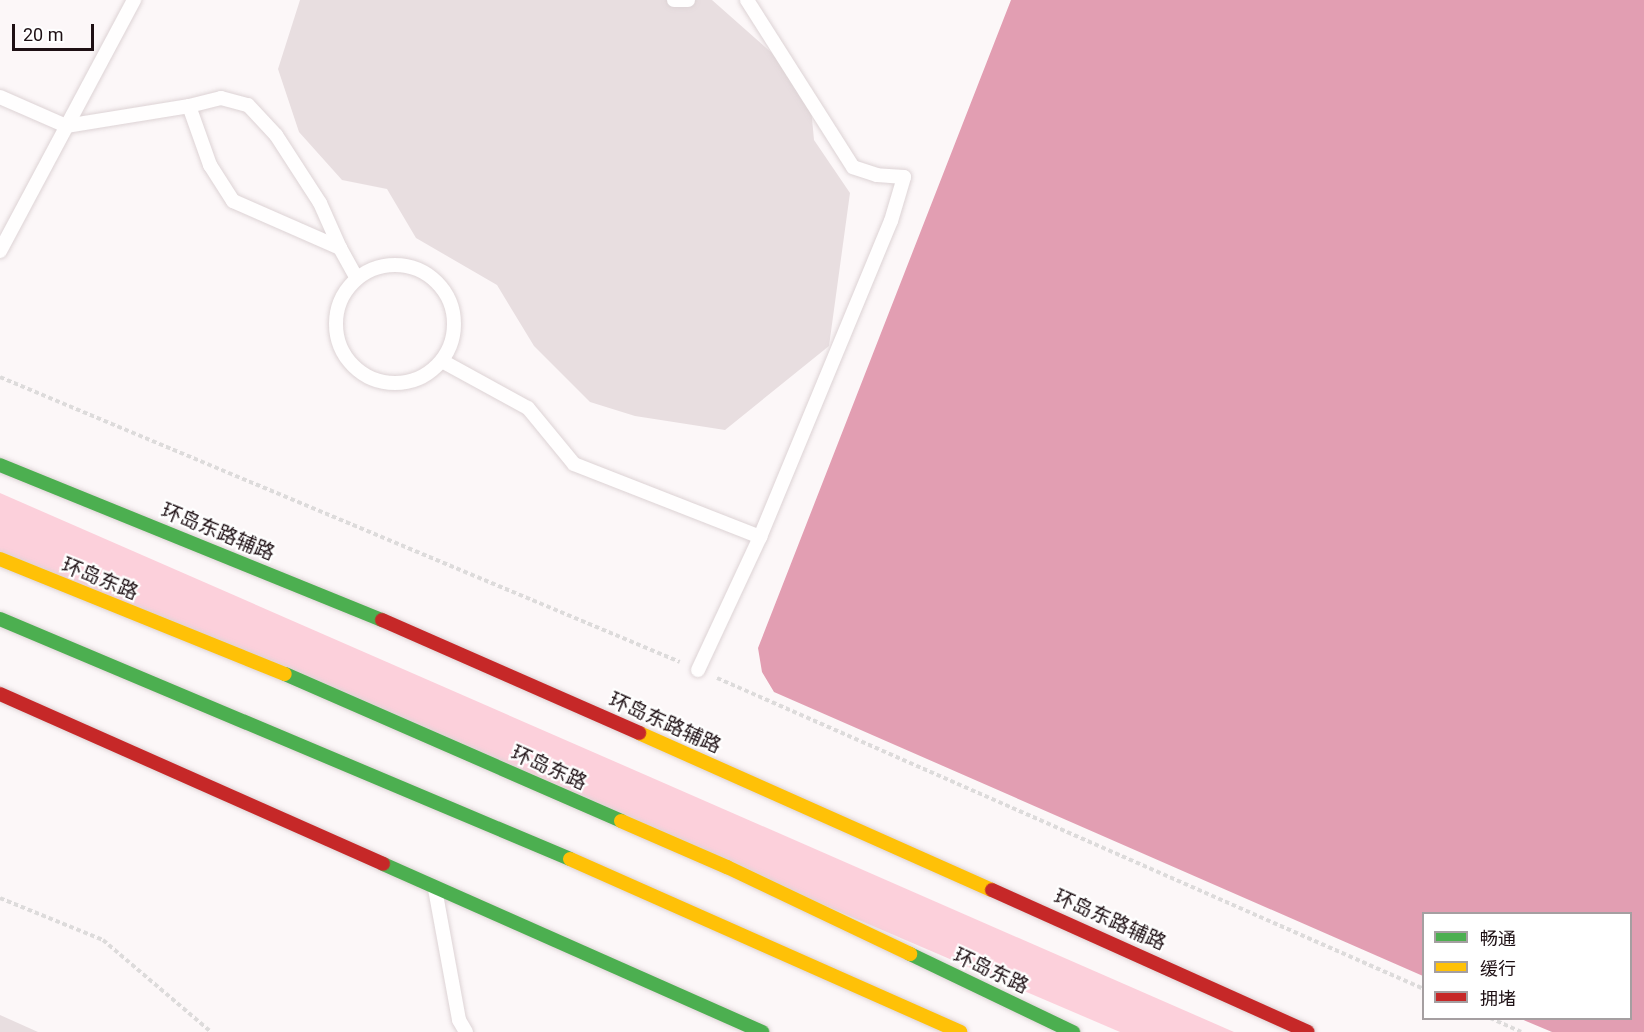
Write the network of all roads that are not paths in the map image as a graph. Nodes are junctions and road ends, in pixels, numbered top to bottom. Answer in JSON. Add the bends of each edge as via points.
{"nodes":[{"id":1,"x":134,"y":0,"type":"edge"},
{"id":2,"x":674,"y":0,"type":"edge"},
{"id":3,"x":688,"y":0,"type":"edge"},
{"id":4,"x":747,"y":0,"type":"edge"},
{"id":5,"x":0,"y":97,"type":"edge"},
{"id":6,"x":189,"y":106,"type":"junction"},
{"id":7,"x":66,"y":126,"type":"junction"},
{"id":8,"x":340,"y":248,"type":"junction"},
{"id":9,"x":0,"y":251,"type":"edge"},
{"id":10,"x":357,"y":279,"type":"junction"},
{"id":11,"x":442,"y":361,"type":"junction"},
{"id":12,"x":0,"y":465,"type":"edge"},
{"id":13,"x":760,"y":537,"type":"junction"},
{"id":14,"x":0,"y":559,"type":"edge"},
{"id":15,"x":0,"y":619,"type":"edge"},
{"id":16,"x":698,"y":670,"type":"dead end"},
{"id":17,"x":0,"y":694,"type":"edge"},
{"id":18,"x":435,"y":886,"type":"junction"},
{"id":19,"x":466,"y":1032,"type":"edge"},
{"id":20,"x":763,"y":1032,"type":"edge"},
{"id":21,"x":960,"y":1032,"type":"edge"},
{"id":22,"x":1073,"y":1032,"type":"edge"},
{"id":23,"x":1308,"y":1032,"type":"edge"}],
"edges":[{"from":1,"to":7,"type":"lane"},
{"from":2,"to":3,"type":"lane"},
{"from":4,"to":13,"type":"lane","via":[[853,167],[877,176],[904,177],[891,221]]},
{"from":5,"to":7,"type":"lane"},
{"from":6,"to":7,"type":"lane"},
{"from":6,"to":8,"type":"lane","via":[[210,165],[233,201]]},
{"from":6,"to":8,"type":"lane","via":[[221,98],[248,105],[276,135],[321,203]]},
{"from":7,"to":9,"type":"lane"},
{"from":8,"to":10,"type":"lane"},
{"from":10,"to":11,"type":"lane","via":[[392,265],[411,267],[429,275],[443,289],[455,325],[452,344]]},
{"from":10,"to":11,"type":"lane","via":[[344,294],[337,312],[336,332],[342,352],[354,367],[370,379],[390,384],[428,374]]},
{"from":11,"to":13,"type":"lane","via":[[528,408],[574,464]]},
{"from":12,"to":23,"type":"street","name":"环岛东路辅路","via":[[336,600]]},
{"from":13,"to":16,"type":"lane"},
{"from":14,"to":22,"type":"street","name":"环岛东路","via":[[302,681],[705,857]]},
{"from":15,"to":21,"type":"street","via":[[570,859]]},
{"from":17,"to":18,"type":"street"},
{"from":18,"to":19,"type":"lane","via":[[459,1020]]},
{"from":18,"to":20,"type":"street"}]}
